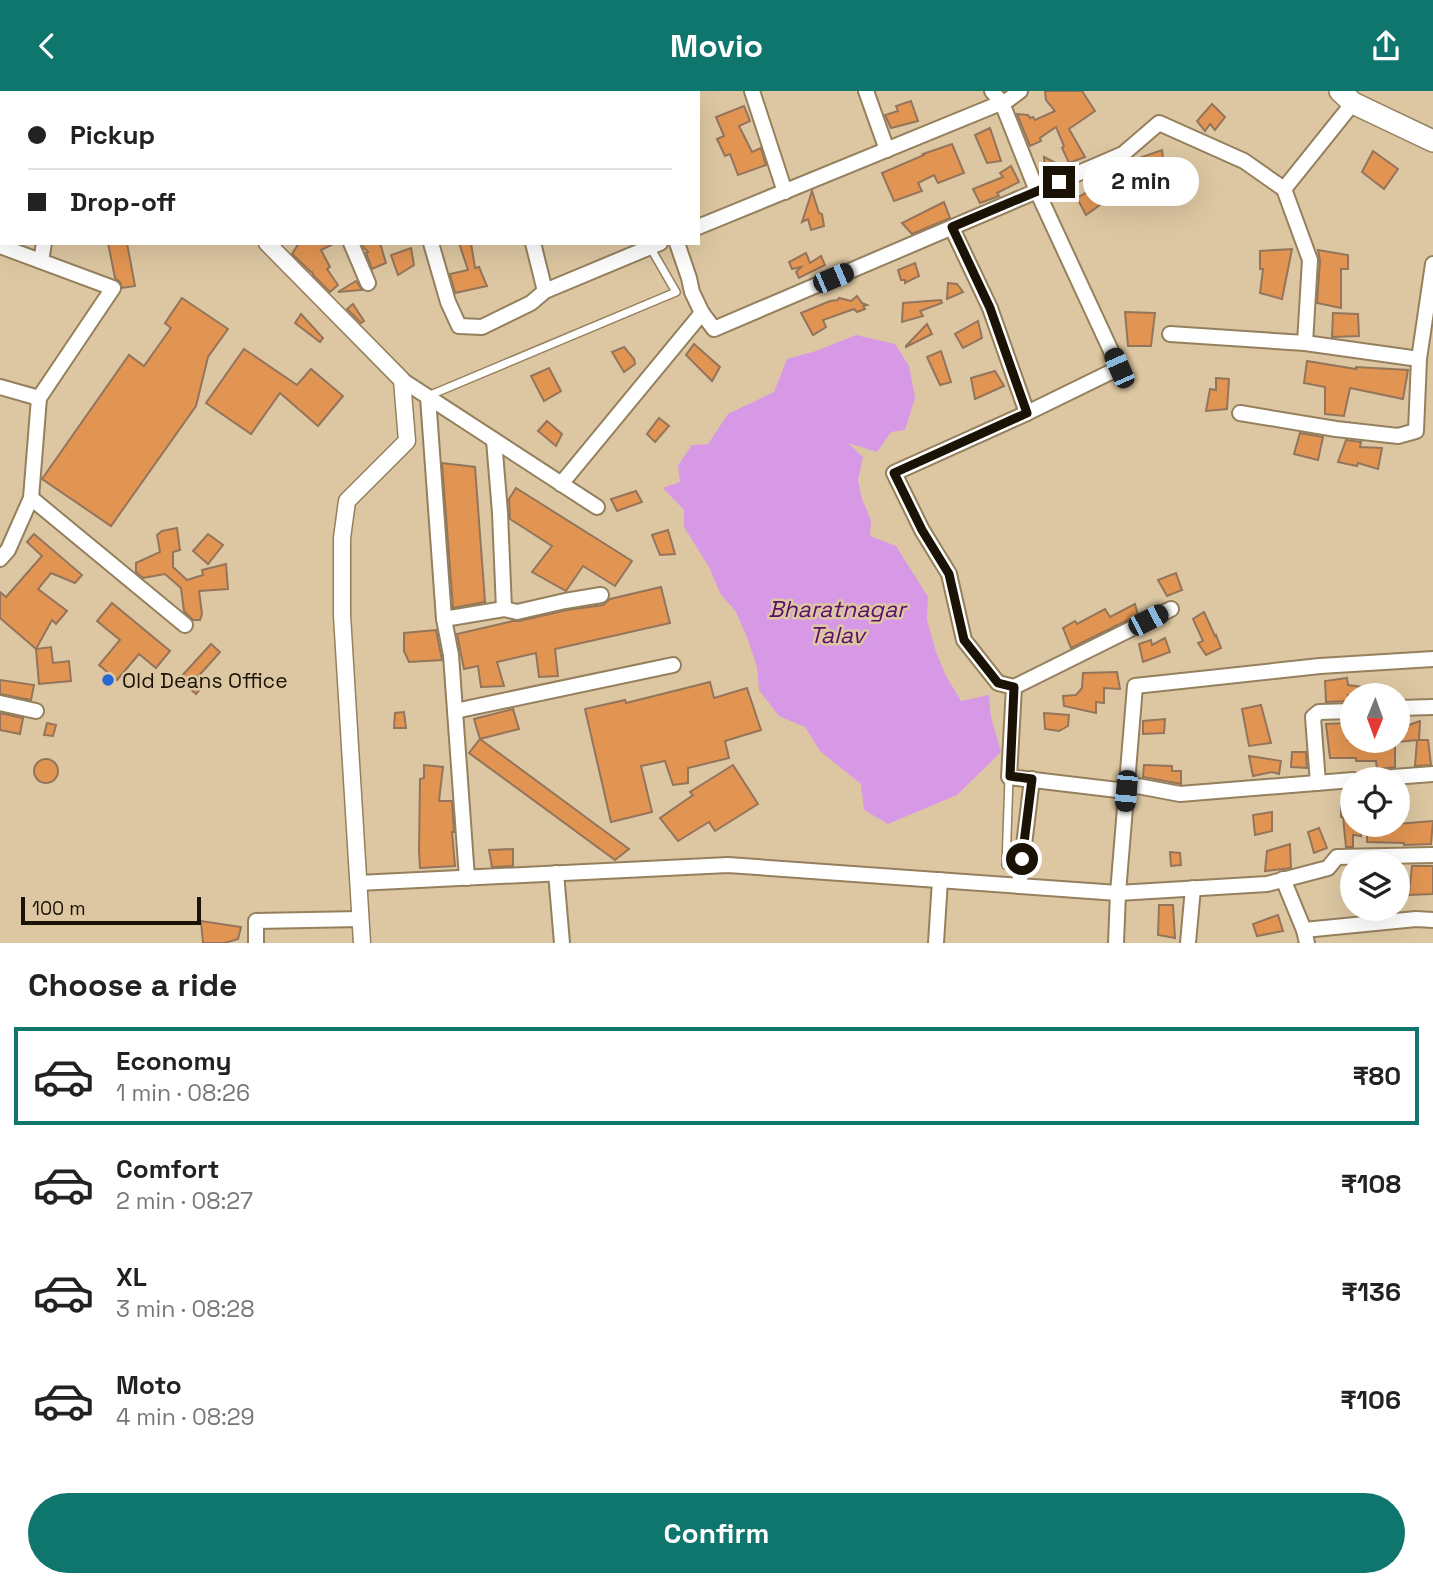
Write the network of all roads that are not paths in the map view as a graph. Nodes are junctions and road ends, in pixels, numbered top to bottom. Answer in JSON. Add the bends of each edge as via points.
{"nodes":[{"id":1,"x":752,"y":91,"type":"edge"},
{"id":2,"x":866,"y":91,"type":"edge"},
{"id":3,"x":992,"y":91,"type":"edge"},
{"id":4,"x":1020,"y":91,"type":"edge"},
{"id":5,"x":1346,"y":97,"type":"edge"},
{"id":6,"x":1002,"y":103,"type":"junction"},
{"id":7,"x":1433,"y":141,"type":"edge"},
{"id":8,"x":887,"y":150,"type":"junction"},
{"id":9,"x":1284,"y":189,"type":"junction"},
{"id":10,"x":1037,"y":191,"type":"junction"},
{"id":11,"x":785,"y":192,"type":"junction"},
{"id":12,"x":700,"y":226,"type":"edge"},
{"id":13,"x":952,"y":227,"type":"junction"},
{"id":14,"x":44,"y":245,"type":"edge"},
{"id":15,"x":269,"y":245,"type":"edge"},
{"id":16,"x":352,"y":245,"type":"edge"},
{"id":17,"x":432,"y":245,"type":"edge"},
{"id":18,"x":534,"y":245,"type":"edge"},
{"id":19,"x":653,"y":245,"type":"edge"},
{"id":20,"x":678,"y":245,"type":"edge"},
{"id":21,"x":0,"y":246,"type":"edge"},
{"id":22,"x":41,"y":261,"type":"junction"},
{"id":23,"x":1433,"y":264,"type":"edge"},
{"id":24,"x":368,"y":283,"type":"dead end"},
{"id":25,"x":545,"y":291,"type":"junction"},
{"id":26,"x":702,"y":313,"type":"junction"},
{"id":27,"x":1170,"y":334,"type":"dead end"},
{"id":28,"x":1305,"y":343,"type":"junction"},
{"id":29,"x":1419,"y":359,"type":"junction"},
{"id":30,"x":402,"y":380,"type":"junction"},
{"id":31,"x":0,"y":387,"type":"edge"},
{"id":32,"x":428,"y":397,"type":"junction"},
{"id":33,"x":39,"y":398,"type":"junction"},
{"id":34,"x":1027,"y":413,"type":"junction"},
{"id":35,"x":1240,"y":413,"type":"dead end"},
{"id":36,"x":494,"y":440,"type":"junction"},
{"id":37,"x":561,"y":484,"type":"junction"},
{"id":38,"x":31,"y":498,"type":"junction"},
{"id":39,"x":597,"y":507,"type":"dead end"},
{"id":40,"x":0,"y":559,"type":"edge"},
{"id":41,"x":601,"y":595,"type":"dead end"},
{"id":42,"x":504,"y":609,"type":"junction"},
{"id":43,"x":1171,"y":609,"type":"dead end"},
{"id":44,"x":444,"y":619,"type":"junction"},
{"id":45,"x":185,"y":625,"type":"dead end"},
{"id":46,"x":1433,"y":659,"type":"edge"},
{"id":47,"x":673,"y":665,"type":"dead end"},
{"id":48,"x":1014,"y":687,"type":"junction"},
{"id":49,"x":0,"y":703,"type":"edge"},
{"id":50,"x":1433,"y":707,"type":"edge"},
{"id":51,"x":1410,"y":708,"type":"edge"},
{"id":52,"x":36,"y":711,"type":"dead end"},
{"id":53,"x":455,"y":711,"type":"junction"},
{"id":54,"x":1340,"y":711,"type":"edge"},
{"id":55,"x":1433,"y":774,"type":"edge"},
{"id":56,"x":1010,"y":776,"type":"junction"},
{"id":57,"x":1410,"y":776,"type":"edge"},
{"id":58,"x":1032,"y":779,"type":"junction"},
{"id":59,"x":1340,"y":781,"type":"edge"},
{"id":60,"x":1318,"y":783,"type":"junction"},
{"id":61,"x":1127,"y":788,"type":"junction"},
{"id":62,"x":1433,"y":855,"type":"edge"},
{"id":63,"x":1006,"y":865,"type":"dead end"},
{"id":64,"x":556,"y":873,"type":"junction"},
{"id":65,"x":467,"y":878,"type":"junction"},
{"id":66,"x":1283,"y":879,"type":"junction"},
{"id":67,"x":940,"y":880,"type":"junction"},
{"id":68,"x":358,"y":883,"type":"junction"},
{"id":69,"x":1019,"y":886,"type":"junction"},
{"id":70,"x":1193,"y":888,"type":"junction"},
{"id":71,"x":1118,"y":893,"type":"junction"},
{"id":72,"x":360,"y":919,"type":"junction"},
{"id":73,"x":1433,"y":920,"type":"edge"},
{"id":74,"x":1306,"y":937,"type":"edge"},
{"id":75,"x":256,"y":943,"type":"edge"},
{"id":76,"x":362,"y":943,"type":"edge"},
{"id":77,"x":562,"y":943,"type":"edge"},
{"id":78,"x":936,"y":943,"type":"edge"},
{"id":79,"x":1116,"y":943,"type":"edge"},
{"id":80,"x":1188,"y":943,"type":"edge"}],
"edges":[{"from":1,"to":11,"type":"street"},
{"from":2,"to":8,"type":"street"},
{"from":3,"to":6,"type":"street"},
{"from":4,"to":6,"type":"street"},
{"from":5,"to":7,"type":"main road"},
{"from":5,"to":9,"type":"street"},
{"from":6,"to":8,"type":"street"},
{"from":6,"to":10,"type":"street"},
{"from":8,"to":11,"type":"street"},
{"from":9,"to":10,"type":"street","via":[[1244,161],[1159,123],[1123,154]]},
{"from":9,"to":28,"type":"street","via":[[1310,260]]},
{"from":10,"to":13,"type":"street"},
{"from":10,"to":34,"type":"street","via":[[1119,368]]},
{"from":11,"to":12,"type":"street"},
{"from":13,"to":26,"type":"street","via":[[714,329]]},
{"from":13,"to":34,"type":"street","via":[[990,308]]},
{"from":14,"to":22,"type":"street"},
{"from":15,"to":30,"type":"street"},
{"from":16,"to":24,"type":"street"},
{"from":17,"to":25,"type":"street","via":[[459,326],[482,327]]},
{"from":18,"to":25,"type":"street"},
{"from":19,"to":25,"type":"street"},
{"from":19,"to":32,"type":"lane","via":[[676,292]]},
{"from":20,"to":26,"type":"street"},
{"from":21,"to":22,"type":"street"},
{"from":22,"to":33,"type":"street","via":[[113,288]]},
{"from":23,"to":29,"type":"street"},
{"from":26,"to":37,"type":"street"},
{"from":27,"to":28,"type":"street"},
{"from":28,"to":29,"type":"street"},
{"from":29,"to":35,"type":"street","via":[[1416,431],[1398,436]]},
{"from":30,"to":32,"type":"street"},
{"from":30,"to":68,"type":"street","via":[[407,441],[346,501],[342,538],[342,615]]},
{"from":31,"to":33,"type":"street"},
{"from":32,"to":36,"type":"street"},
{"from":32,"to":44,"type":"street"},
{"from":33,"to":38,"type":"street"},
{"from":34,"to":48,"type":"street","via":[[894,473],[949,574],[964,640],[998,683]]},
{"from":36,"to":37,"type":"street"},
{"from":36,"to":42,"type":"street"},
{"from":37,"to":39,"type":"street"},
{"from":38,"to":40,"type":"street"},
{"from":38,"to":45,"type":"street"},
{"from":41,"to":42,"type":"street","via":[[517,612]]},
{"from":42,"to":44,"type":"street"},
{"from":43,"to":48,"type":"street"},
{"from":44,"to":53,"type":"street"},
{"from":46,"to":61,"type":"street","via":[[1135,686]]},
{"from":47,"to":53,"type":"street"},
{"from":48,"to":56,"type":"street"},
{"from":49,"to":52,"type":"street"},
{"from":50,"to":51,"type":"street"},
{"from":53,"to":65,"type":"street"},
{"from":54,"to":60,"type":"street","via":[[1319,712],[1313,717]]},
{"from":55,"to":57,"type":"street"},
{"from":56,"to":58,"type":"street"},
{"from":56,"to":63,"type":"lane"},
{"from":58,"to":61,"type":"street"},
{"from":58,"to":69,"type":"street"},
{"from":59,"to":60,"type":"street"},
{"from":60,"to":61,"type":"street","via":[[1180,793]]},
{"from":61,"to":71,"type":"street"},
{"from":62,"to":66,"type":"street","via":[[1337,856],[1328,868]]},
{"from":64,"to":65,"type":"street"},
{"from":64,"to":67,"type":"street","via":[[728,865]]},
{"from":64,"to":77,"type":"street"},
{"from":65,"to":68,"type":"street"},
{"from":66,"to":70,"type":"street"},
{"from":66,"to":74,"type":"street"},
{"from":67,"to":69,"type":"street"},
{"from":67,"to":78,"type":"street"},
{"from":68,"to":72,"type":"street"},
{"from":69,"to":71,"type":"street"},
{"from":70,"to":71,"type":"street"},
{"from":70,"to":80,"type":"street"},
{"from":71,"to":79,"type":"street"},
{"from":72,"to":75,"type":"street","via":[[256,921]]},
{"from":72,"to":76,"type":"street"},
{"from":73,"to":74,"type":"street"}]}
